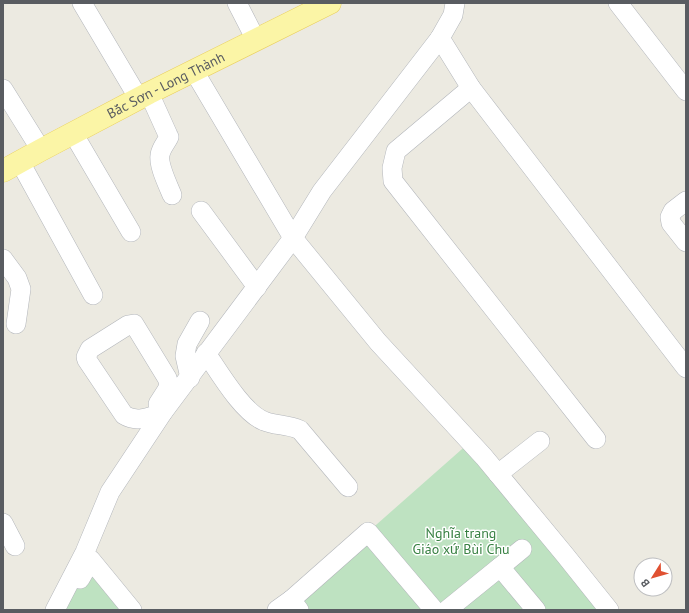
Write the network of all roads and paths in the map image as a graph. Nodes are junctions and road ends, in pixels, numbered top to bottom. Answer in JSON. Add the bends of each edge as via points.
{"nodes":[{"id":1,"x":82,"y":3,"type":"edge"},
{"id":2,"x":237,"y":3,"type":"edge"},
{"id":3,"x":330,"y":3,"type":"edge"},
{"id":4,"x":455,"y":3,"type":"edge"},
{"id":5,"x":618,"y":3,"type":"edge"},
{"id":6,"x":440,"y":38,"type":"junction"},
{"id":7,"x":256,"y":40,"type":"junction"},
{"id":8,"x":194,"y":71,"type":"junction"},
{"id":9,"x":471,"y":88,"type":"junction"},
{"id":10,"x":3,"y":90,"type":"edge"},
{"id":11,"x":686,"y":91,"type":"edge"},
{"id":12,"x":144,"y":96,"type":"junction"},
{"id":13,"x":73,"y":133,"type":"junction"},
{"id":14,"x":41,"y":150,"type":"junction"},
{"id":15,"x":11,"y":167,"type":"edge"},
{"id":16,"x":172,"y":195,"type":"dead end"},
{"id":17,"x":686,"y":201,"type":"edge"},
{"id":18,"x":201,"y":212,"type":"dead end"},
{"id":19,"x":131,"y":232,"type":"dead end"},
{"id":20,"x":293,"y":238,"type":"junction"},
{"id":21,"x":686,"y":242,"type":"edge"},
{"id":22,"x":3,"y":259,"type":"edge"},
{"id":23,"x":257,"y":287,"type":"junction"},
{"id":24,"x":93,"y":295,"type":"dead end"},
{"id":25,"x":200,"y":321,"type":"dead end"},
{"id":26,"x":16,"y":324,"type":"dead end"},
{"id":27,"x":206,"y":353,"type":"junction"},
{"id":28,"x":686,"y":368,"type":"edge"},
{"id":29,"x":190,"y":378,"type":"junction"},
{"id":30,"x":155,"y":415,"type":"junction"},
{"id":31,"x":596,"y":439,"type":"dead end"},
{"id":32,"x":540,"y":441,"type":"dead end"},
{"id":33,"x":498,"y":474,"type":"junction"},
{"id":34,"x":348,"y":487,"type":"dead end"},
{"id":35,"x":3,"y":523,"type":"edge"},
{"id":36,"x":15,"y":546,"type":"dead end"},
{"id":37,"x":522,"y":549,"type":"dead end"},
{"id":38,"x":500,"y":567,"type":"junction"},
{"id":39,"x":289,"y":607,"type":"edge"},
{"id":40,"x":55,"y":610,"type":"edge"},
{"id":41,"x":62,"y":610,"type":"edge"},
{"id":42,"x":132,"y":610,"type":"edge"},
{"id":43,"x":434,"y":610,"type":"edge"},
{"id":44,"x":447,"y":610,"type":"edge"},
{"id":45,"x":536,"y":610,"type":"edge"},
{"id":46,"x":609,"y":610,"type":"edge"}],
"edges":[{"from":1,"to":12,"type":"street"},
{"from":2,"to":7,"type":"street"},
{"from":3,"to":7,"type":"main road","name":"Bắc Sơn - Long Thành"},
{"from":4,"to":6,"type":"street"},
{"from":5,"to":11,"type":"street"},
{"from":6,"to":9,"type":"street"},
{"from":6,"to":20,"type":"street","via":[[322,191]]},
{"from":7,"to":8,"type":"main road","name":"Bắc Sơn - Long Thành"},
{"from":8,"to":12,"type":"main road","name":"Bắc Sơn - Long Thành"},
{"from":8,"to":20,"type":"street"},
{"from":9,"to":28,"type":"street"},
{"from":9,"to":31,"type":"street","via":[[396,151],[392,168],[393,181]]},
{"from":10,"to":14,"type":"street"},
{"from":12,"to":13,"type":"main road","name":"Bắc Sơn - Long Thành"},
{"from":12,"to":16,"type":"street","via":[[169,137],[163,146],[160,162]]},
{"from":13,"to":14,"type":"main road","name":"Bắc Sơn - Long Thành"},
{"from":13,"to":19,"type":"street"},
{"from":14,"to":15,"type":"main road","name":"Bắc Sơn - Long Thành"},
{"from":15,"to":24,"type":"street"},
{"from":17,"to":21,"type":"street","via":[[673,211],[670,217],[671,223]]},
{"from":18,"to":23,"type":"street"},
{"from":20,"to":23,"type":"street"},
{"from":20,"to":33,"type":"street","via":[[378,342]]},
{"from":22,"to":26,"type":"street","via":[[17,278],[21,289]]},
{"from":23,"to":27,"type":"street"},
{"from":25,"to":29,"type":"street","via":[[187,344],[185,356]]},
{"from":27,"to":29,"type":"street"},
{"from":27,"to":34,"type":"street","via":[[246,409],[266,422],[292,426],[300,430]]},
{"from":29,"to":30,"type":"street"},
{"from":30,"to":30,"type":"street","via":[[135,419],[124,415],[86,357],[90,349],[131,324],[134,324],[170,384]]},
{"from":30,"to":40,"type":"street","via":[[110,492],[85,552]]},
{"from":32,"to":33,"type":"street"},
{"from":33,"to":46,"type":"street"},
{"from":35,"to":36,"type":"street"},
{"from":37,"to":38,"type":"street"},
{"from":38,"to":44,"type":"street"},
{"from":38,"to":45,"type":"street"},
{"from":39,"to":43,"type":"street","via":[[368,532]]},
{"from":41,"to":42,"type":"street","via":[[91,560]]}]}
